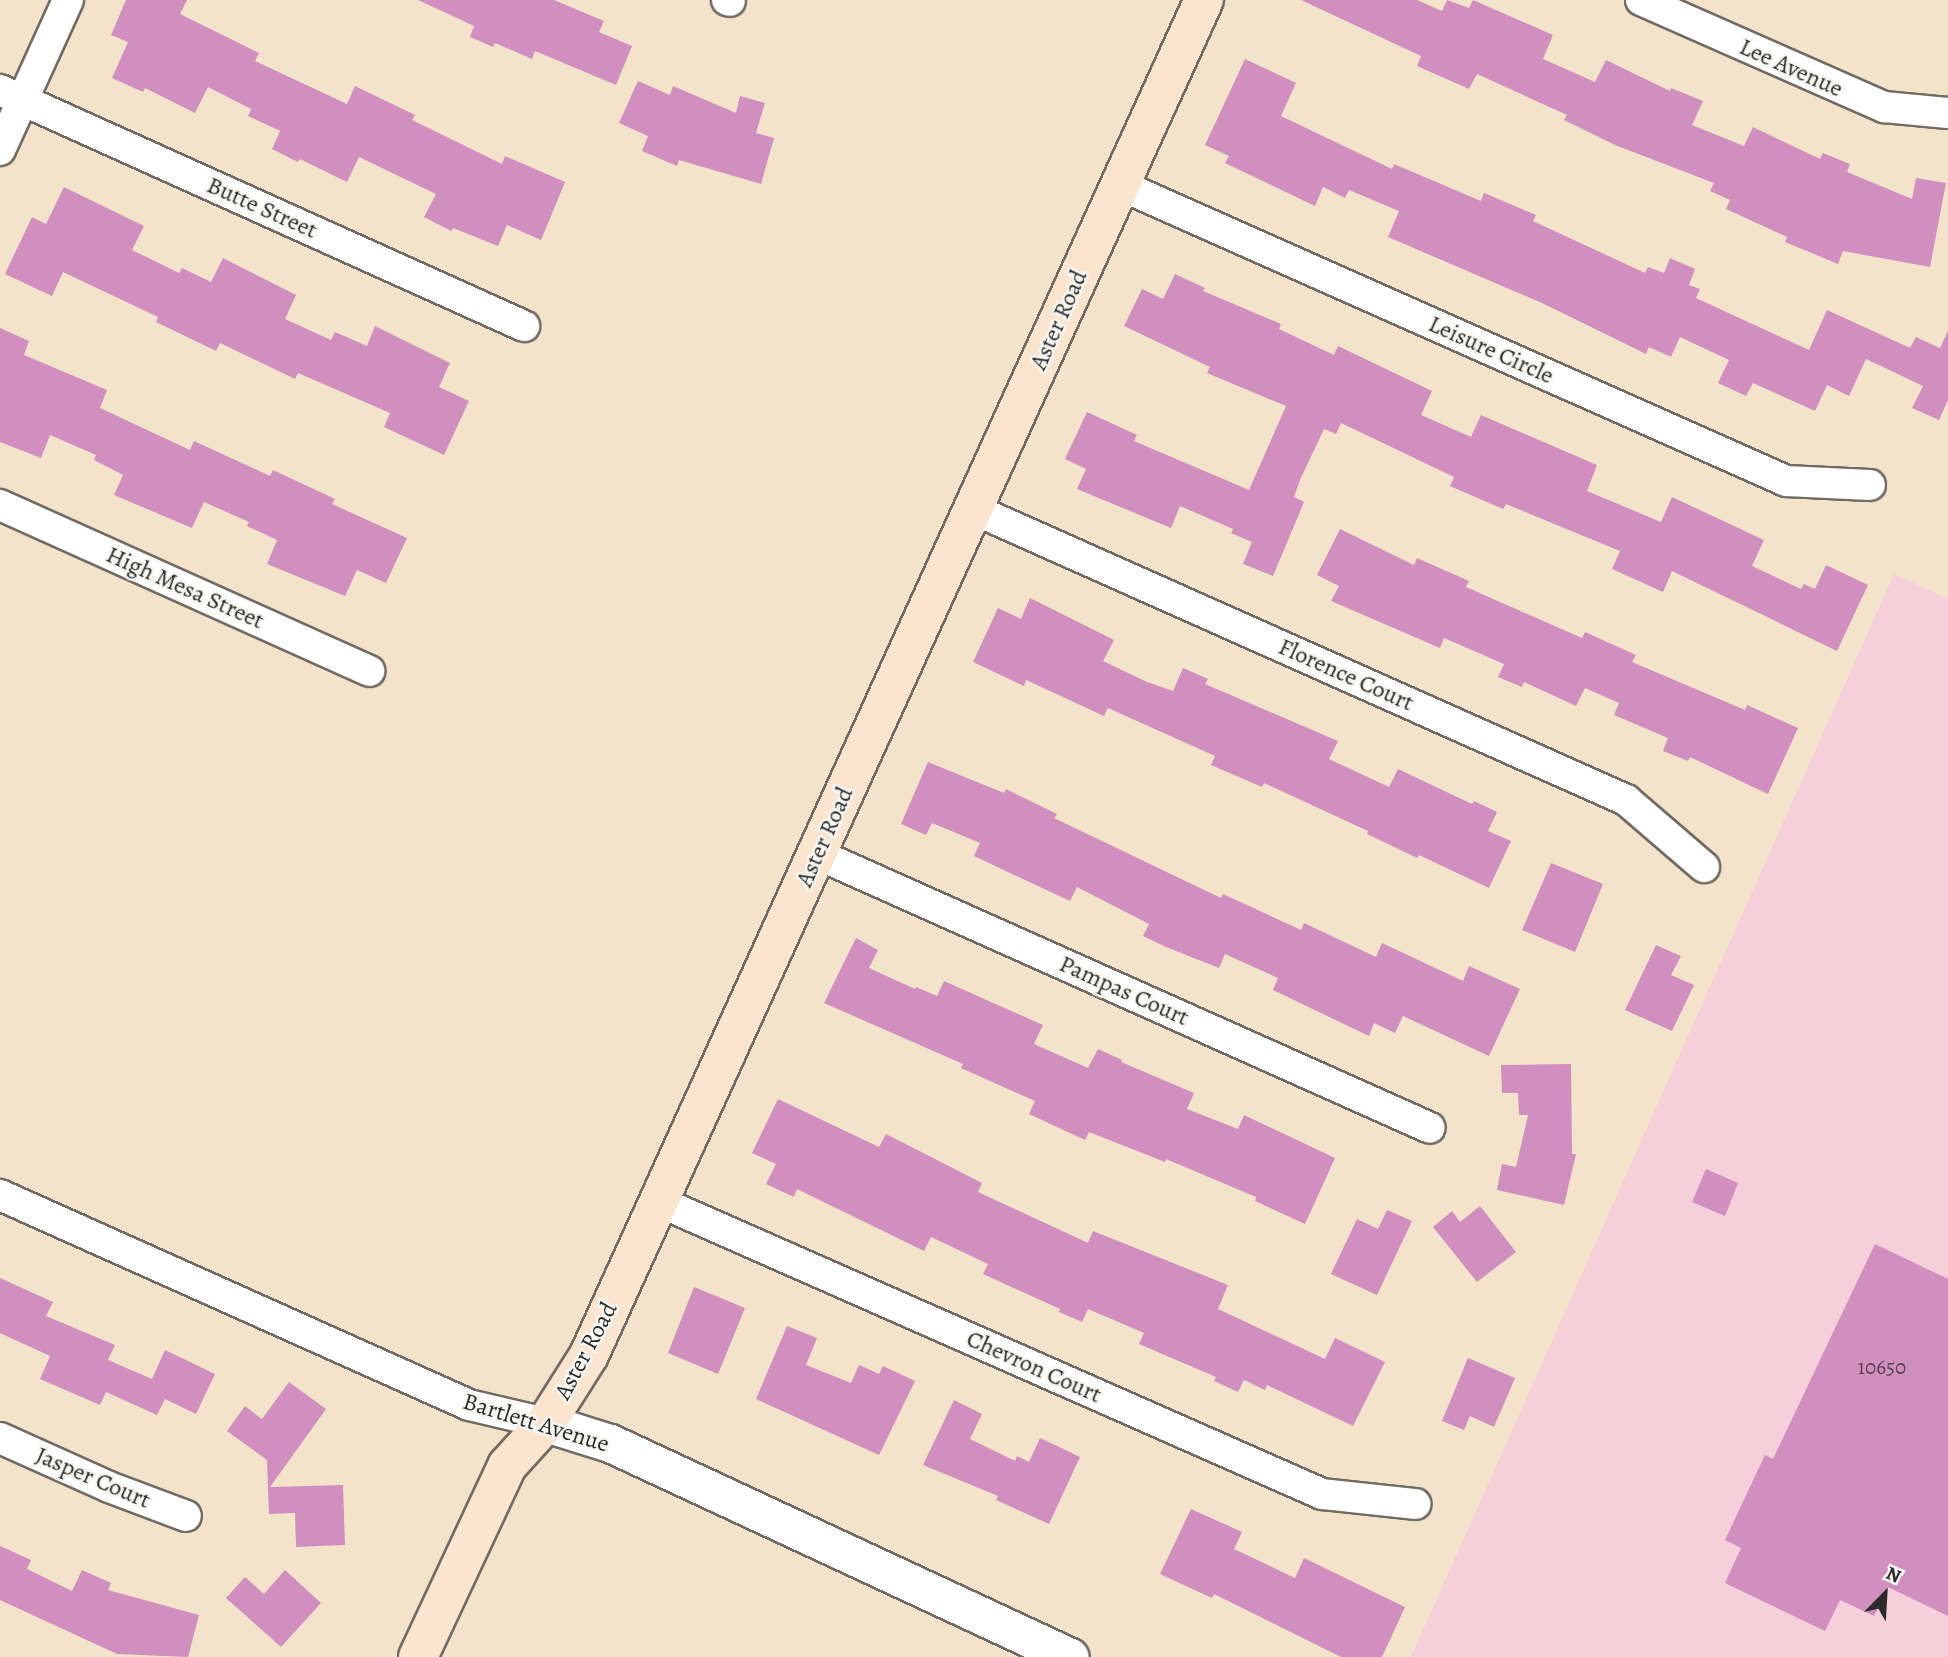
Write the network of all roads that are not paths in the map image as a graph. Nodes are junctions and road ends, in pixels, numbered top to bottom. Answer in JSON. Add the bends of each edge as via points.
{"nodes":[{"id":1,"x":68,"y":0,"type":"edge"},
{"id":2,"x":1204,"y":0,"type":"edge"},
{"id":3,"x":1641,"y":0,"type":"edge"},
{"id":4,"x":11,"y":95,"type":"edge"},
{"id":5,"x":1948,"y":113,"type":"edge"},
{"id":6,"x":0,"y":150,"type":"edge"},
{"id":7,"x":1120,"y":185,"type":"junction"},
{"id":8,"x":524,"y":326,"type":"dead end"},
{"id":9,"x":1870,"y":485,"type":"dead end"},
{"id":10,"x":0,"y":505,"type":"edge"},
{"id":11,"x":973,"y":509,"type":"junction"},
{"id":12,"x":369,"y":671,"type":"dead end"},
{"id":13,"x":817,"y":854,"type":"junction"},
{"id":14,"x":1703,"y":867,"type":"dead end"},
{"id":15,"x":1430,"y":1128,"type":"dead end"},
{"id":16,"x":0,"y":1195,"type":"edge"},
{"id":17,"x":660,"y":1202,"type":"junction"},
{"id":18,"x":546,"y":1423,"type":"junction"},
{"id":19,"x":0,"y":1438,"type":"edge"},
{"id":20,"x":1415,"y":1504,"type":"dead end"},
{"id":21,"x":187,"y":1516,"type":"dead end"},
{"id":22,"x":418,"y":1657,"type":"edge"},
{"id":23,"x":1070,"y":1657,"type":"edge"}],
"edges":[{"from":1,"to":4,"type":"street"},
{"from":2,"to":7,"type":"main road","name":"Aster Road"},
{"from":3,"to":5,"type":"street","name":"Lee Avenue","via":[[1874,103]]},
{"from":4,"to":6,"type":"street"},
{"from":4,"to":8,"type":"street","name":"Butte Street"},
{"from":7,"to":9,"type":"street","name":"Leisure Circle","via":[[1786,481]]},
{"from":7,"to":11,"type":"main road","name":"Aster Road"},
{"from":10,"to":12,"type":"street","name":"High Mesa Street"},
{"from":11,"to":13,"type":"main road","name":"Aster Road"},
{"from":11,"to":14,"type":"street","name":"Florence Court","via":[[1626,800]]},
{"from":13,"to":15,"type":"street","name":"Pampas Court"},
{"from":13,"to":17,"type":"main road","name":"Aster Road"},
{"from":16,"to":18,"type":"street","name":"Bartlett Avenue","via":[[469,1405]]},
{"from":17,"to":18,"type":"main road","name":"Aster Road","via":[[589,1355]]},
{"from":17,"to":20,"type":"street","name":"Chevron Court","via":[[1322,1494]]},
{"from":18,"to":22,"type":"main road","name":"Aster Road","via":[[507,1466]]},
{"from":18,"to":23,"type":"street","name":"Bartlett Avenue","via":[[610,1443]]},
{"from":19,"to":21,"type":"street","name":"Jasper Court"}]}
